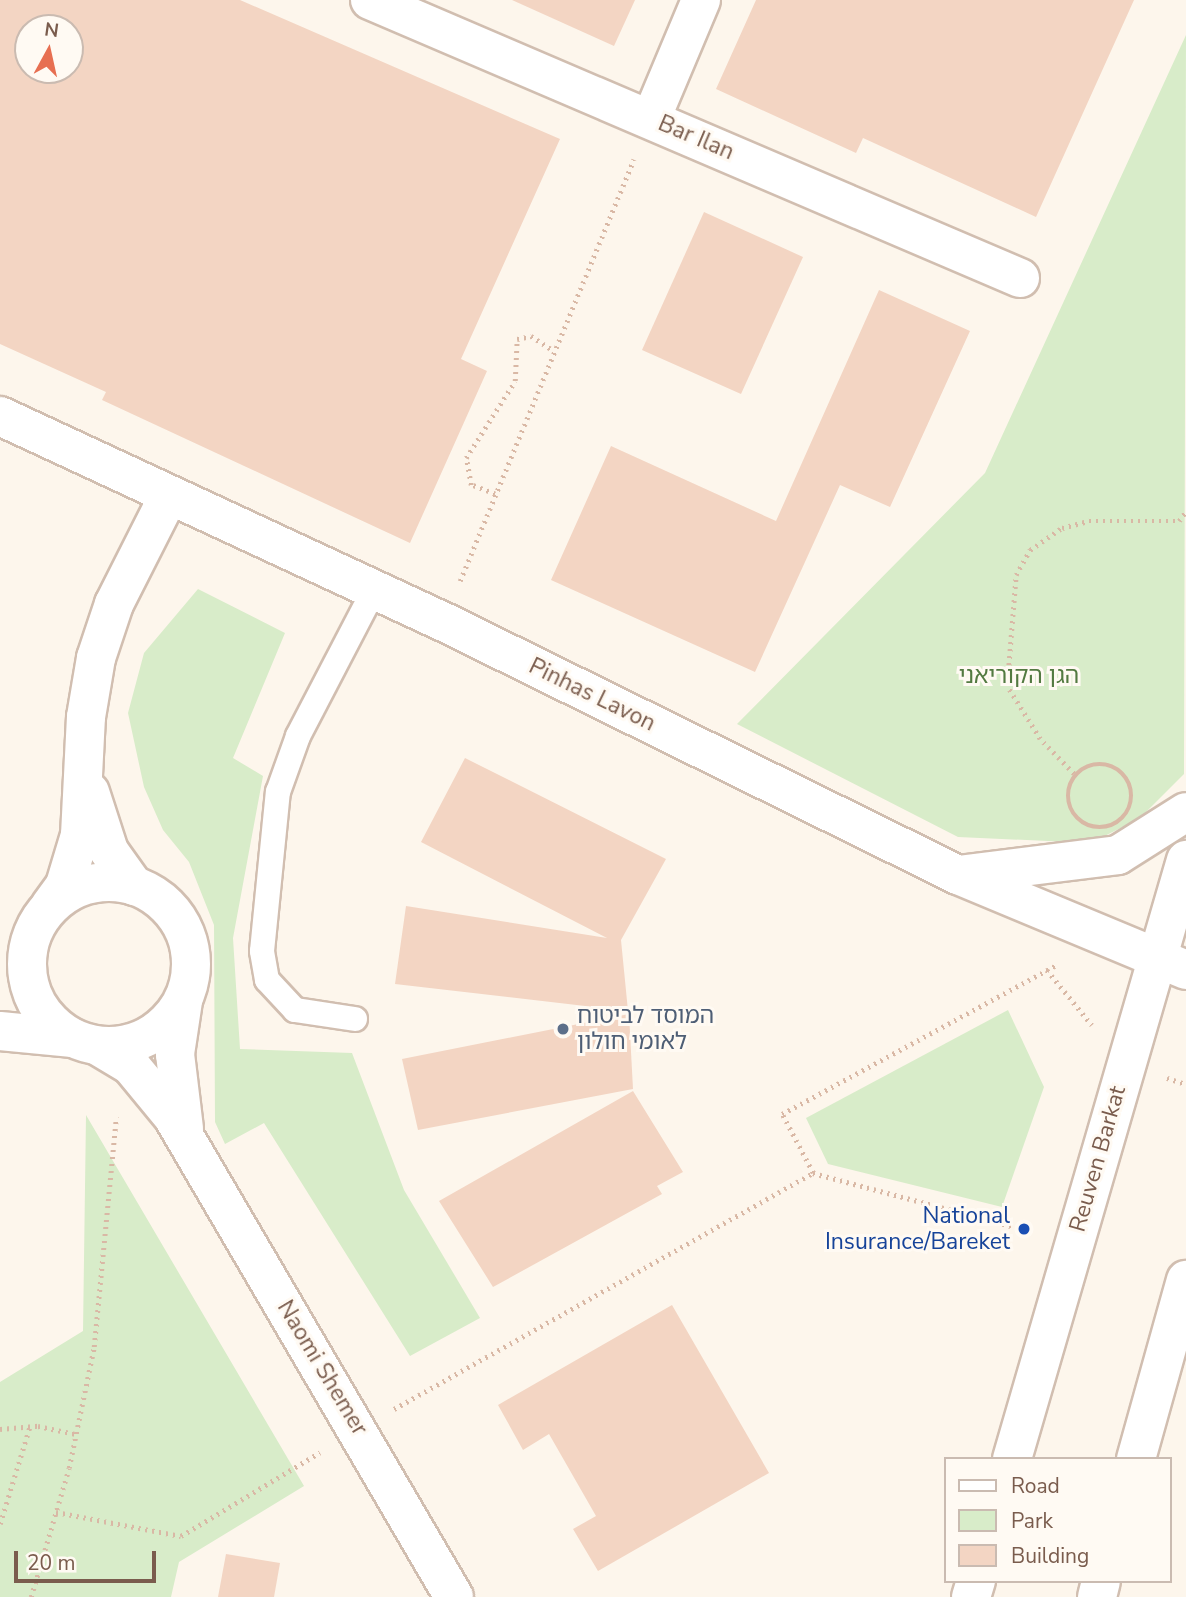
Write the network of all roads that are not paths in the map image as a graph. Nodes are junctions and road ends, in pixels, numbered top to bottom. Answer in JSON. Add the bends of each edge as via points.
{"nodes":[{"id":1,"x":370,"y":0,"type":"edge"},
{"id":2,"x":701,"y":0,"type":"edge"},
{"id":3,"x":651,"y":119,"type":"junction"},
{"id":4,"x":1020,"y":278,"type":"dead end"},
{"id":5,"x":0,"y":416,"type":"edge"},
{"id":6,"x":169,"y":495,"type":"junction"},
{"id":7,"x":374,"y":590,"type":"junction"},
{"id":8,"x":88,"y":783,"type":"junction"},
{"id":9,"x":1186,"y":813,"type":"edge"},
{"id":10,"x":1186,"y":860,"type":"edge"},
{"id":11,"x":958,"y":875,"type":"junction"},
{"id":12,"x":134,"y":886,"type":"junction"},
{"id":13,"x":36,"y":928,"type":"junction"},
{"id":14,"x":1172,"y":964,"type":"edge"},
{"id":15,"x":0,"y":981,"type":"edge"},
{"id":16,"x":183,"y":1001,"type":"junction"},
{"id":17,"x":355,"y":1019,"type":"dead end"},
{"id":18,"x":0,"y":1031,"type":"edge"},
{"id":19,"x":97,"y":1047,"type":"junction"},
{"id":20,"x":187,"y":1140,"type":"junction"},
{"id":21,"x":1186,"y":1280,"type":"edge"},
{"id":22,"x":1013,"y":1457,"type":"edge"},
{"id":23,"x":1137,"y":1457,"type":"edge"},
{"id":24,"x":454,"y":1597,"type":"edge"}],
"edges":[{"from":1,"to":3,"type":"street","name":"Bar Ilan"},
{"from":2,"to":3,"type":"street"},
{"from":3,"to":4,"type":"street","name":"Bar Ilan"},
{"from":5,"to":6,"type":"street","name":"Pinhas Lavon"},
{"from":6,"to":7,"type":"street","name":"Pinhas Lavon"},
{"from":6,"to":8,"type":"street","via":[[114,604],[96,658],[86,717]]},
{"from":7,"to":11,"type":"street","name":"Pinhas Lavon"},
{"from":7,"to":17,"type":"lane","via":[[299,736],[278,792],[262,951],[267,979],[295,1010]]},
{"from":8,"to":12,"type":"street","via":[[109,850]]},
{"from":8,"to":13,"type":"street","via":[[70,873]]},
{"from":9,"to":11,"type":"street","via":[[1118,855]]},
{"from":10,"to":14,"type":"street","name":"Reuven Barkat"},
{"from":11,"to":14,"type":"street","name":"Pinhas Lavon"},
{"from":12,"to":13,"type":"street","via":[[82,886]]},
{"from":12,"to":16,"type":"street","via":[[167,905],[187,937],[191,976]]},
{"from":13,"to":15,"type":"street"},
{"from":13,"to":19,"type":"street","via":[[32,992],[43,1014]]},
{"from":14,"to":22,"type":"street","name":"Reuven Barkat","via":[[1074,1244]]},
{"from":16,"to":19,"type":"street","via":[[148,1036]]},
{"from":16,"to":20,"type":"street","name":"Naomi Shemer","via":[[175,1054]]},
{"from":18,"to":19,"type":"street"},
{"from":19,"to":20,"type":"street","name":"Naomi Shemer"},
{"from":20,"to":24,"type":"street","name":"Naomi Shemer"},
{"from":21,"to":23,"type":"street"}]}
